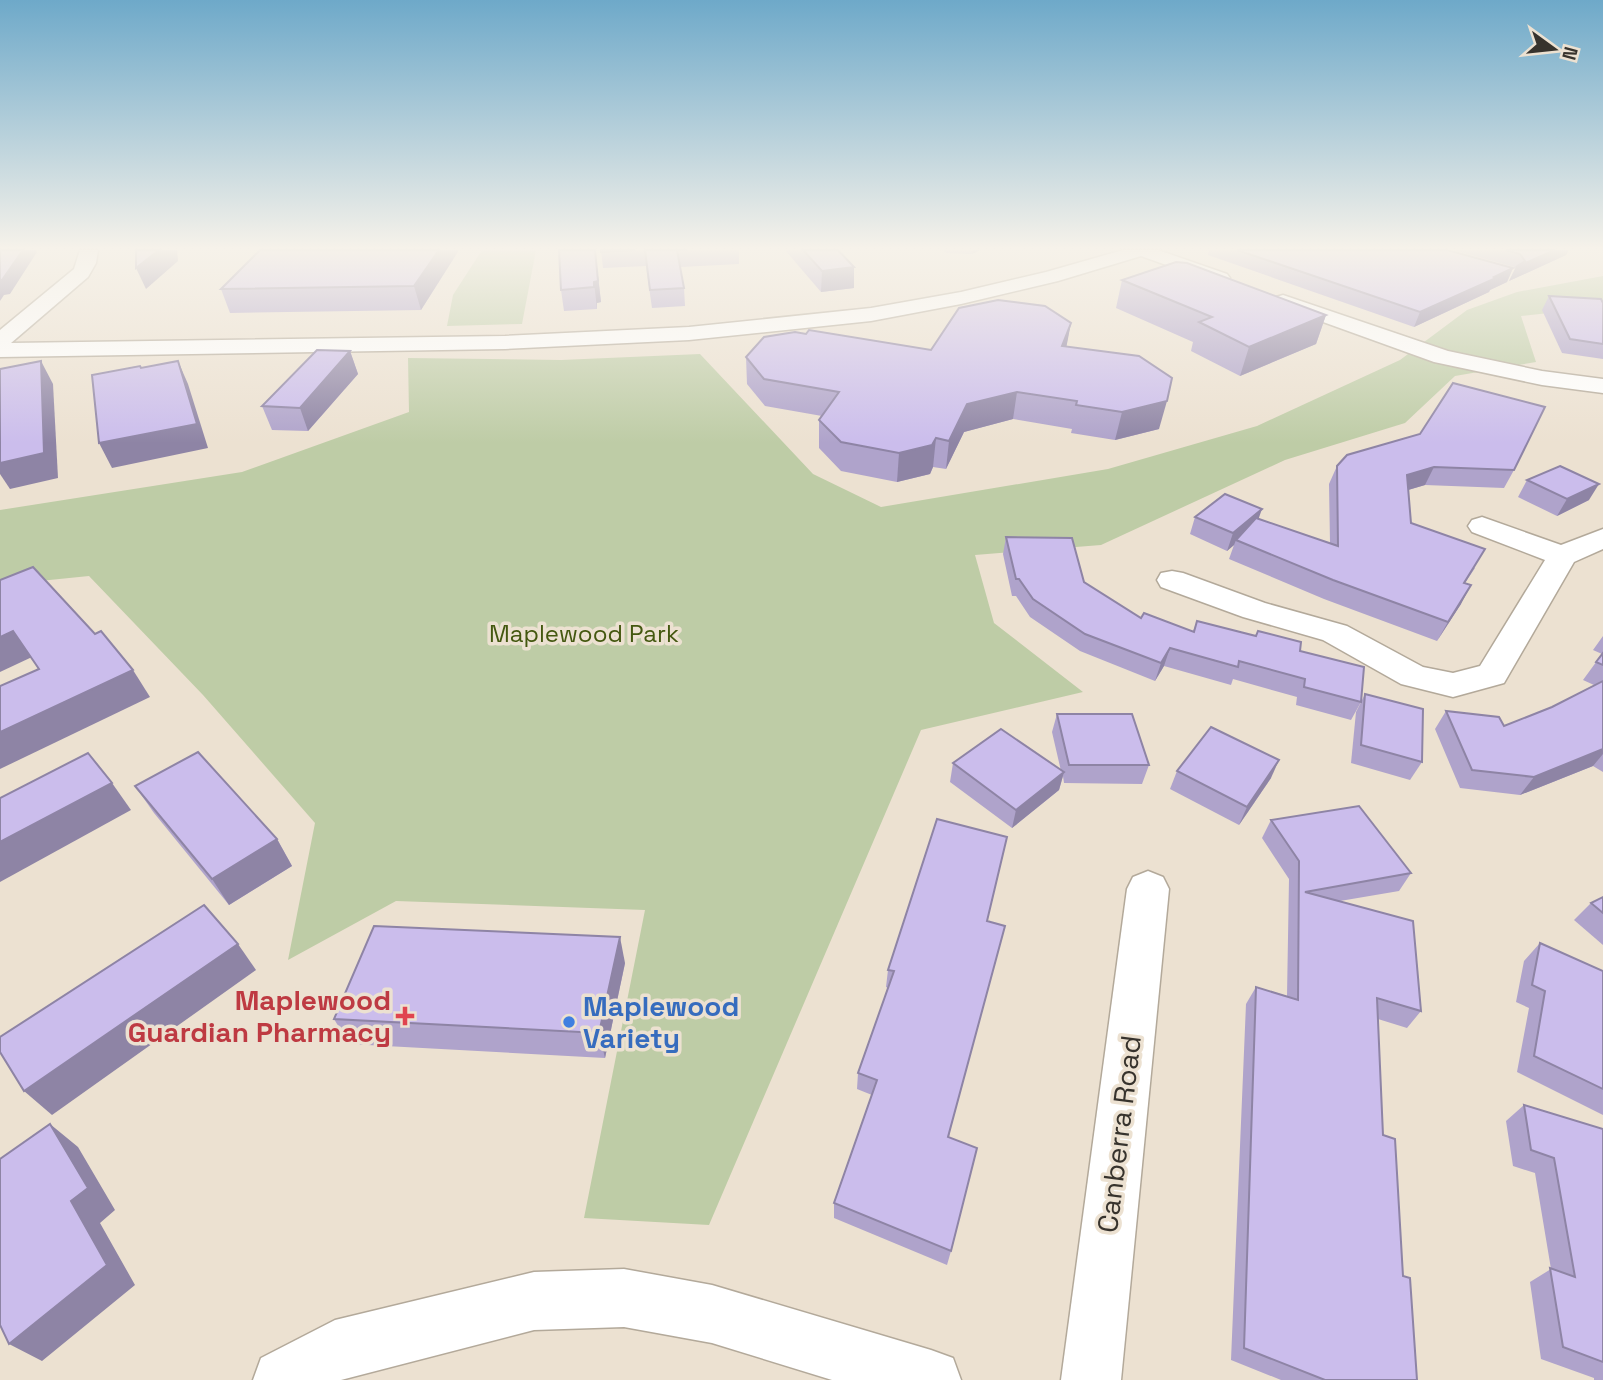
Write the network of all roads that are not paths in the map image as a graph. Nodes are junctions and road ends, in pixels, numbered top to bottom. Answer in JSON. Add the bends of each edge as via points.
{"nodes":[{"id":1,"x":32,"y":314,"type":"edge"},
{"id":2,"x":875,"y":314,"type":"edge"},
{"id":3,"x":1319,"y":314,"type":"edge"},
{"id":4,"x":0,"y":341,"type":"edge"},
{"id":5,"x":0,"y":350,"type":"edge"},
{"id":6,"x":1603,"y":386,"type":"edge"},
{"id":7,"x":1482,"y":526,"type":"dead end"},
{"id":8,"x":1603,"y":538,"type":"edge"},
{"id":9,"x":1562,"y":556,"type":"junction"},
{"id":10,"x":1172,"y":580,"type":"dead end"},
{"id":11,"x":1148,"y":889,"type":"dead end"},
{"id":12,"x":283,"y":1380,"type":"edge"},
{"id":13,"x":930,"y":1380,"type":"edge"},
{"id":14,"x":1091,"y":1380,"type":"edge"}],
"edges":[{"from":1,"to":4,"type":"street"},
{"from":2,"to":5,"type":"street","via":[[666,337]]},
{"from":3,"to":6,"type":"street","via":[[1441,358]]},
{"from":7,"to":9,"type":"street"},
{"from":8,"to":9,"type":"street"},
{"from":9,"to":10,"type":"street","via":[[1492,675],[1453,685],[1413,676],[1335,634]]},
{"from":11,"to":14,"type":"street","name":"Canberra Road"},
{"from":12,"to":13,"type":"street","via":[[335,1350],[534,1301],[624,1298],[712,1314]]}]}
